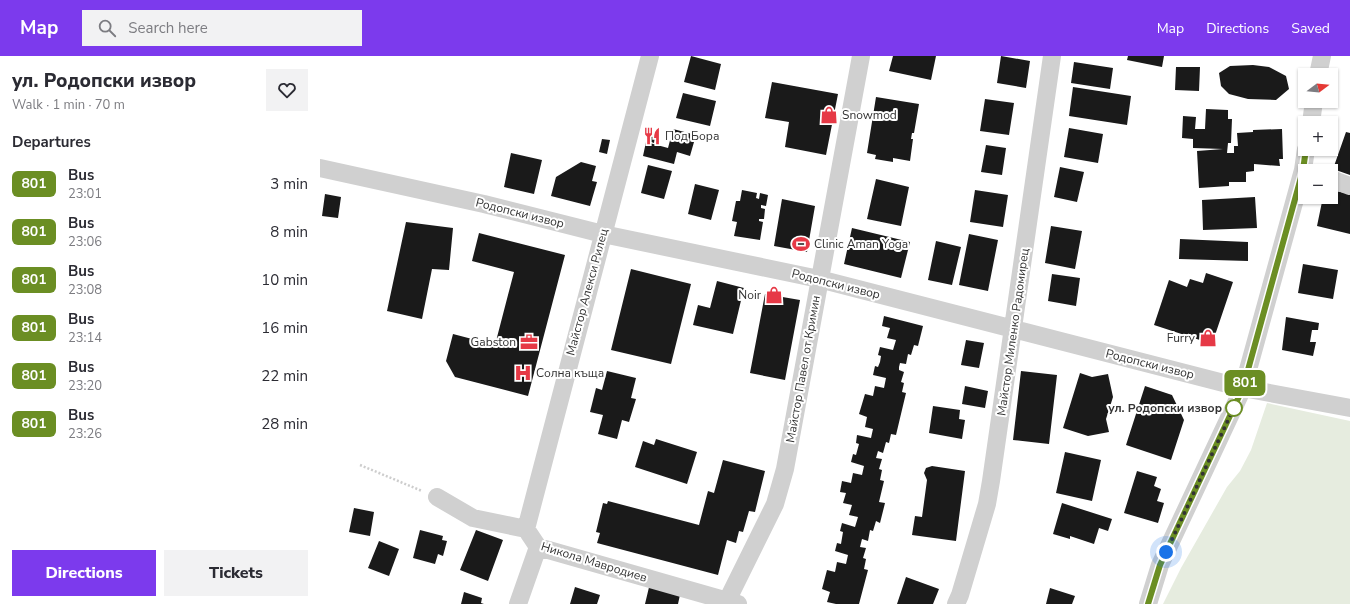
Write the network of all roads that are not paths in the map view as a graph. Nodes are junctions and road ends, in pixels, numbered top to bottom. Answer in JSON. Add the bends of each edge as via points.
{"nodes":[{"id":1,"x":650,"y":56,"type":"edge"},
{"id":2,"x":861,"y":56,"type":"edge"},
{"id":3,"x":1052,"y":56,"type":"edge"},
{"id":4,"x":1322,"y":56,"type":"edge"},
{"id":5,"x":1319,"y":68,"type":"edge"},
{"id":6,"x":320,"y":168,"type":"edge"},
{"id":7,"x":1338,"y":182,"type":"edge"},
{"id":8,"x":1350,"y":186,"type":"edge"},
{"id":9,"x":1298,"y":195,"type":"edge"},
{"id":10,"x":603,"y":234,"type":"junction"},
{"id":11,"x":819,"y":279,"type":"junction"},
{"id":12,"x":1013,"y":330,"type":"junction"},
{"id":13,"x":1243,"y":388,"type":"junction"},
{"id":14,"x":1350,"y":408,"type":"edge"},
{"id":15,"x":437,"y":497,"type":"road end"},
{"id":16,"x":526,"y":529,"type":"junction"},
{"id":17,"x":538,"y":547,"type":"junction"},
{"id":18,"x":732,"y":602,"type":"edge"},
{"id":19,"x":518,"y":604,"type":"edge"},
{"id":20,"x":956,"y":604,"type":"edge"},
{"id":21,"x":1148,"y":604,"type":"edge"}],
"edges":[{"from":1,"to":10,"type":"street","name":"Майстор Алекси Рилец"},
{"from":2,"to":11,"type":"street","name":"Майстор Павел от Кримин"},
{"from":3,"to":12,"type":"street","name":"Майстор Миленко Радомирец"},
{"from":4,"to":5,"type":"street"},
{"from":6,"to":10,"type":"street","name":"Родопски извор","via":[[484,204]]},
{"from":7,"to":8,"type":"street"},
{"from":9,"to":13,"type":"street"},
{"from":10,"to":11,"type":"street","name":"Родопски извор"},
{"from":10,"to":16,"type":"street","name":"Майстор Алекси Рилец"},
{"from":11,"to":12,"type":"street","name":"Родопски извор"},
{"from":11,"to":18,"type":"street","name":"Майстор Павел от Кримин","via":[[785,469],[775,504]]},
{"from":12,"to":13,"type":"street","name":"Родопски извор"},
{"from":12,"to":20,"type":"street","name":"Майстор Миленко Радомирец","via":[[987,504]]},
{"from":13,"to":14,"type":"street","name":"Родопски извор"},
{"from":13,"to":21,"type":"street","via":[[1160,565]]},
{"from":15,"to":16,"type":"street","via":[[473,518]]},
{"from":16,"to":17,"type":"street","name":"Никола Мавродиев"},
{"from":17,"to":18,"type":"street","name":"Никола Мавродиев"},
{"from":17,"to":19,"type":"street"}]}
